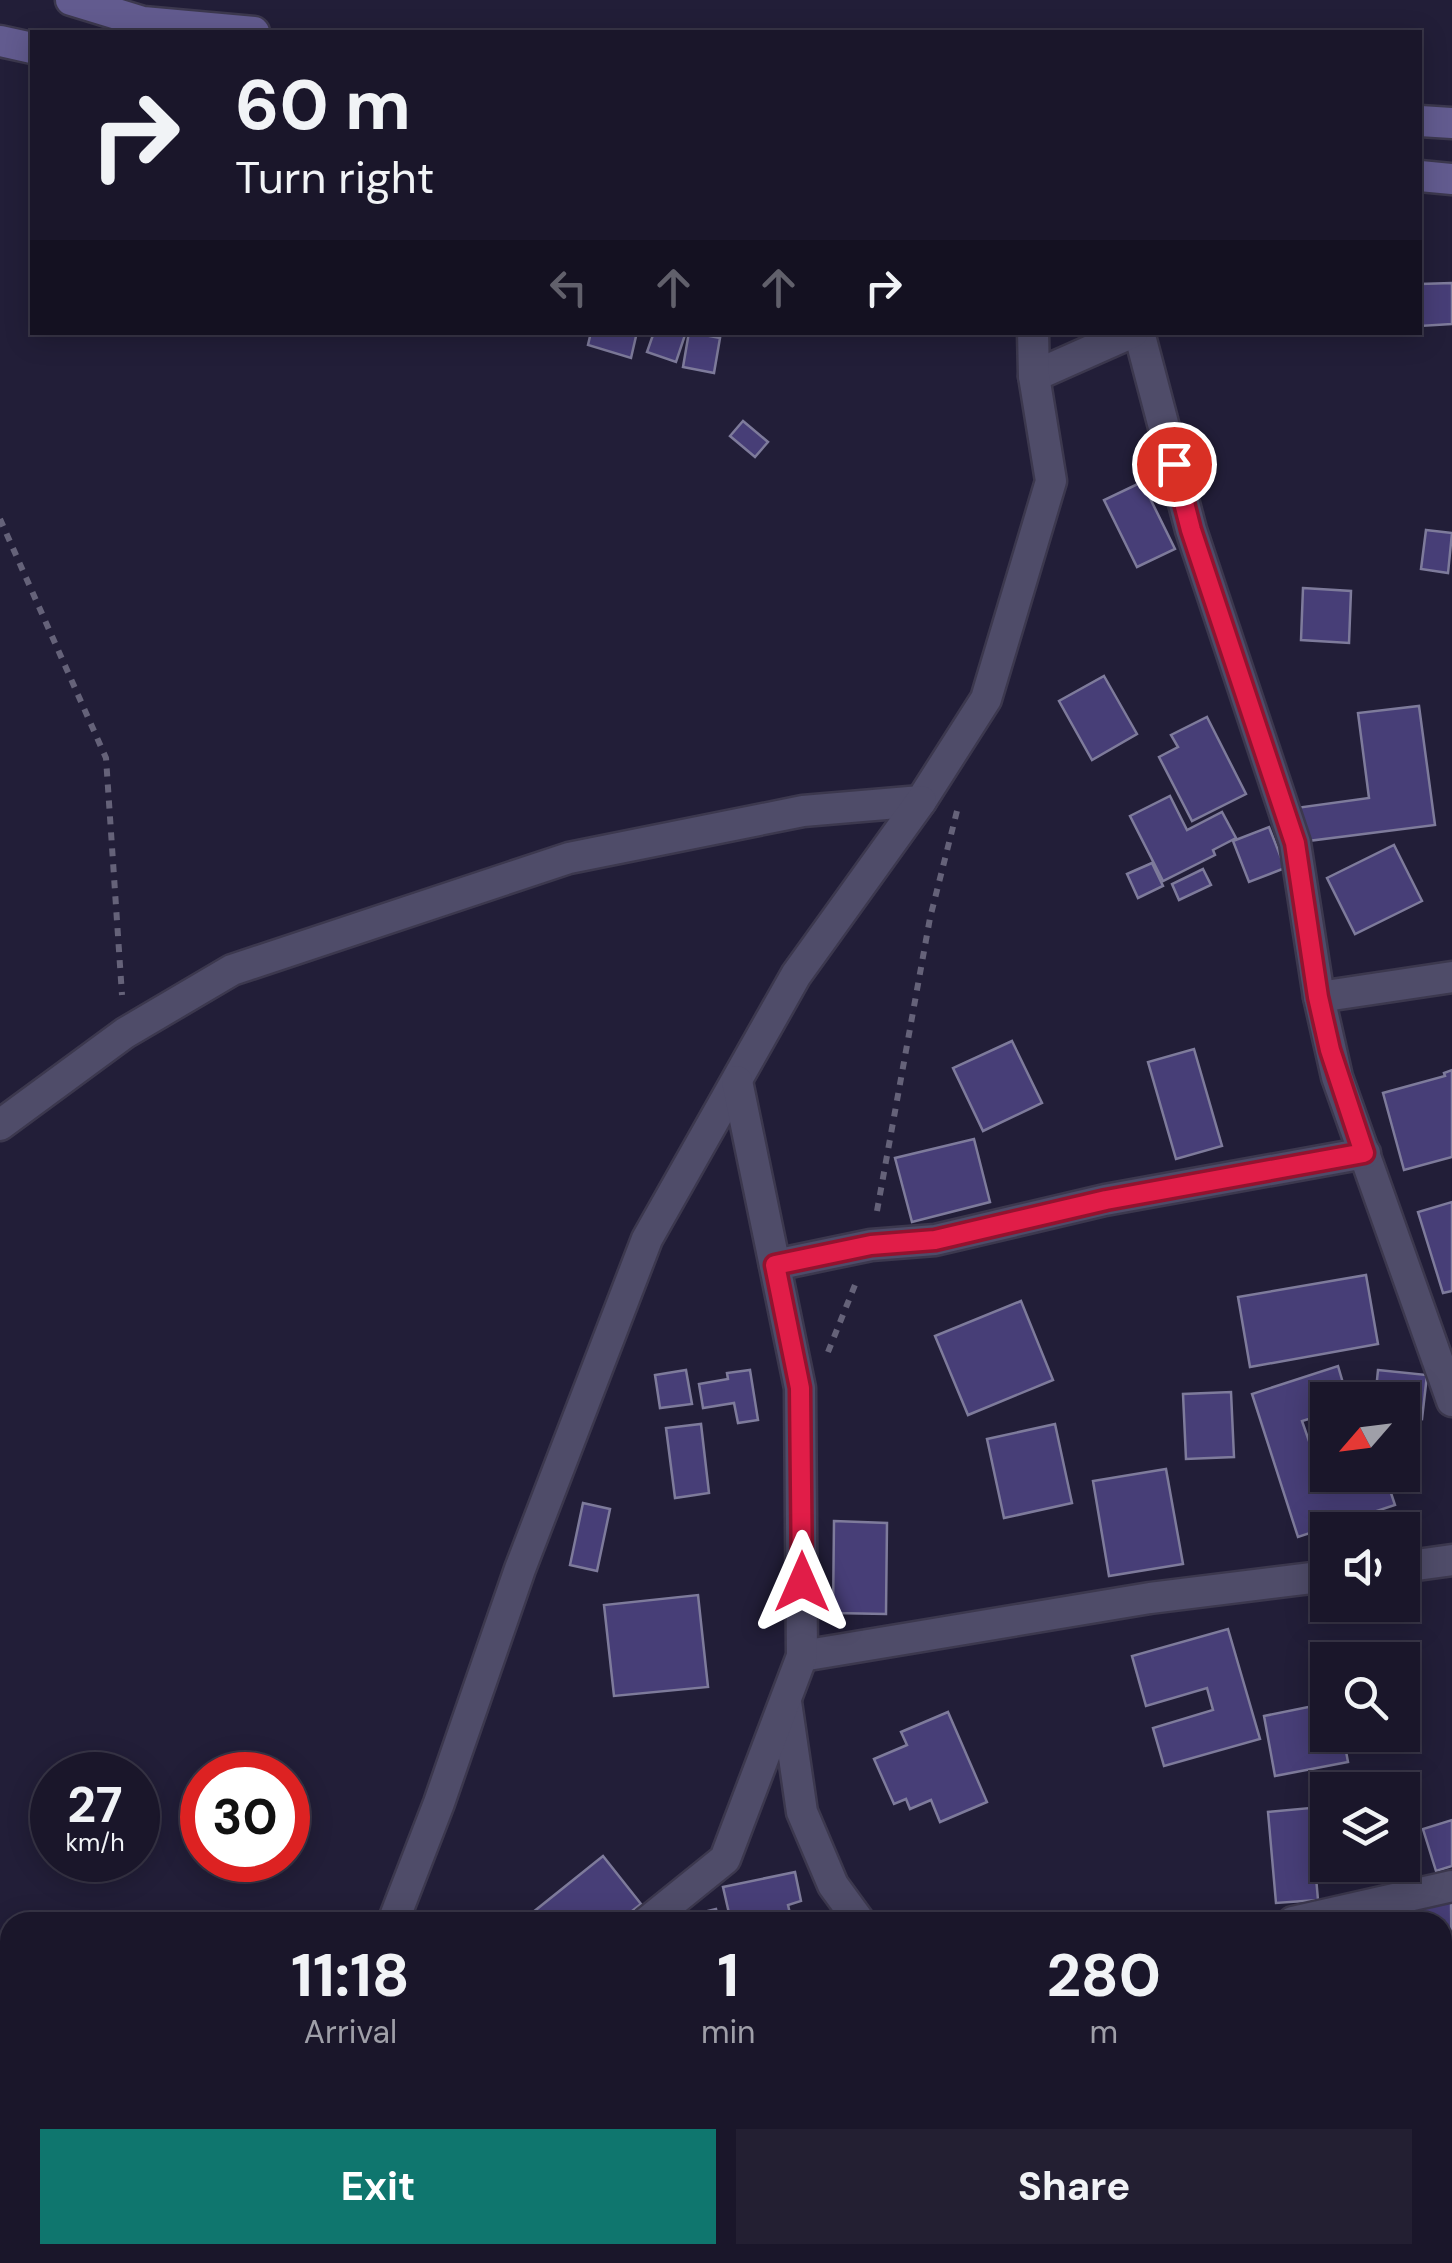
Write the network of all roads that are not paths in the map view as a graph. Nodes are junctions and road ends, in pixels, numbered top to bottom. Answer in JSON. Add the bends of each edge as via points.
{"nodes":[{"id":1,"x":71,"y":0,"type":"edge"},
{"id":2,"x":232,"y":30,"type":"edge"},
{"id":3,"x":0,"y":41,"type":"edge"},
{"id":4,"x":30,"y":48,"type":"edge"},
{"id":5,"x":1422,"y":120,"type":"edge"},
{"id":6,"x":1452,"y":123,"type":"edge"},
{"id":7,"x":1422,"y":176,"type":"edge"},
{"id":8,"x":1452,"y":179,"type":"edge"},
{"id":9,"x":1033,"y":335,"type":"edge"},
{"id":10,"x":1129,"y":335,"type":"edge"},
{"id":11,"x":1137,"y":335,"type":"edge"},
{"id":12,"x":1034,"y":376,"type":"junction"},
{"id":13,"x":921,"y":801,"type":"junction"},
{"id":14,"x":1452,"y":976,"type":"edge"},
{"id":15,"x":1318,"y":997,"type":"junction"},
{"id":16,"x":736,"y":1081,"type":"junction"},
{"id":17,"x":0,"y":1125,"type":"edge"},
{"id":18,"x":1364,"y":1153,"type":"junction"},
{"id":19,"x":775,"y":1265,"type":"junction"},
{"id":20,"x":1450,"y":1391,"type":"edge"},
{"id":21,"x":1452,"y":1560,"type":"edge"},
{"id":22,"x":1420,"y":1564,"type":"edge"},
{"id":23,"x":1310,"y":1578,"type":"edge"},
{"id":24,"x":802,"y":1656,"type":"junction"},
{"id":25,"x":786,"y":1699,"type":"junction"},
{"id":26,"x":1452,"y":1886,"type":"edge"},
{"id":27,"x":397,"y":1912,"type":"edge"},
{"id":28,"x":660,"y":1912,"type":"edge"},
{"id":29,"x":853,"y":1912,"type":"edge"},
{"id":30,"x":1337,"y":1912,"type":"edge"}],
"edges":[{"from":1,"to":2,"type":"main road","via":[[143,22]]},
{"from":3,"to":4,"type":"main road"},
{"from":5,"to":6,"type":"main road"},
{"from":7,"to":8,"type":"main road"},
{"from":9,"to":12,"type":"street"},
{"from":10,"to":12,"type":"street"},
{"from":11,"to":15,"type":"street","via":[[1191,530],[1295,843]]},
{"from":12,"to":13,"type":"street","via":[[1051,481],[986,699]]},
{"from":13,"to":16,"type":"street","via":[[796,975]]},
{"from":13,"to":17,"type":"street","via":[[803,811],[569,858],[232,970],[125,1033]]},
{"from":14,"to":15,"type":"street"},
{"from":15,"to":18,"type":"street"},
{"from":16,"to":19,"type":"street"},
{"from":16,"to":27,"type":"street","via":[[647,1239]]},
{"from":18,"to":19,"type":"street","via":[[1106,1200],[935,1240]]},
{"from":18,"to":20,"type":"street"},
{"from":19,"to":24,"type":"street","via":[[800,1388]]},
{"from":21,"to":22,"type":"street"},
{"from":23,"to":24,"type":"street"},
{"from":24,"to":25,"type":"street"},
{"from":25,"to":28,"type":"street","via":[[726,1859]]},
{"from":25,"to":29,"type":"street","via":[[802,1812]]},
{"from":26,"to":30,"type":"street"}]}
